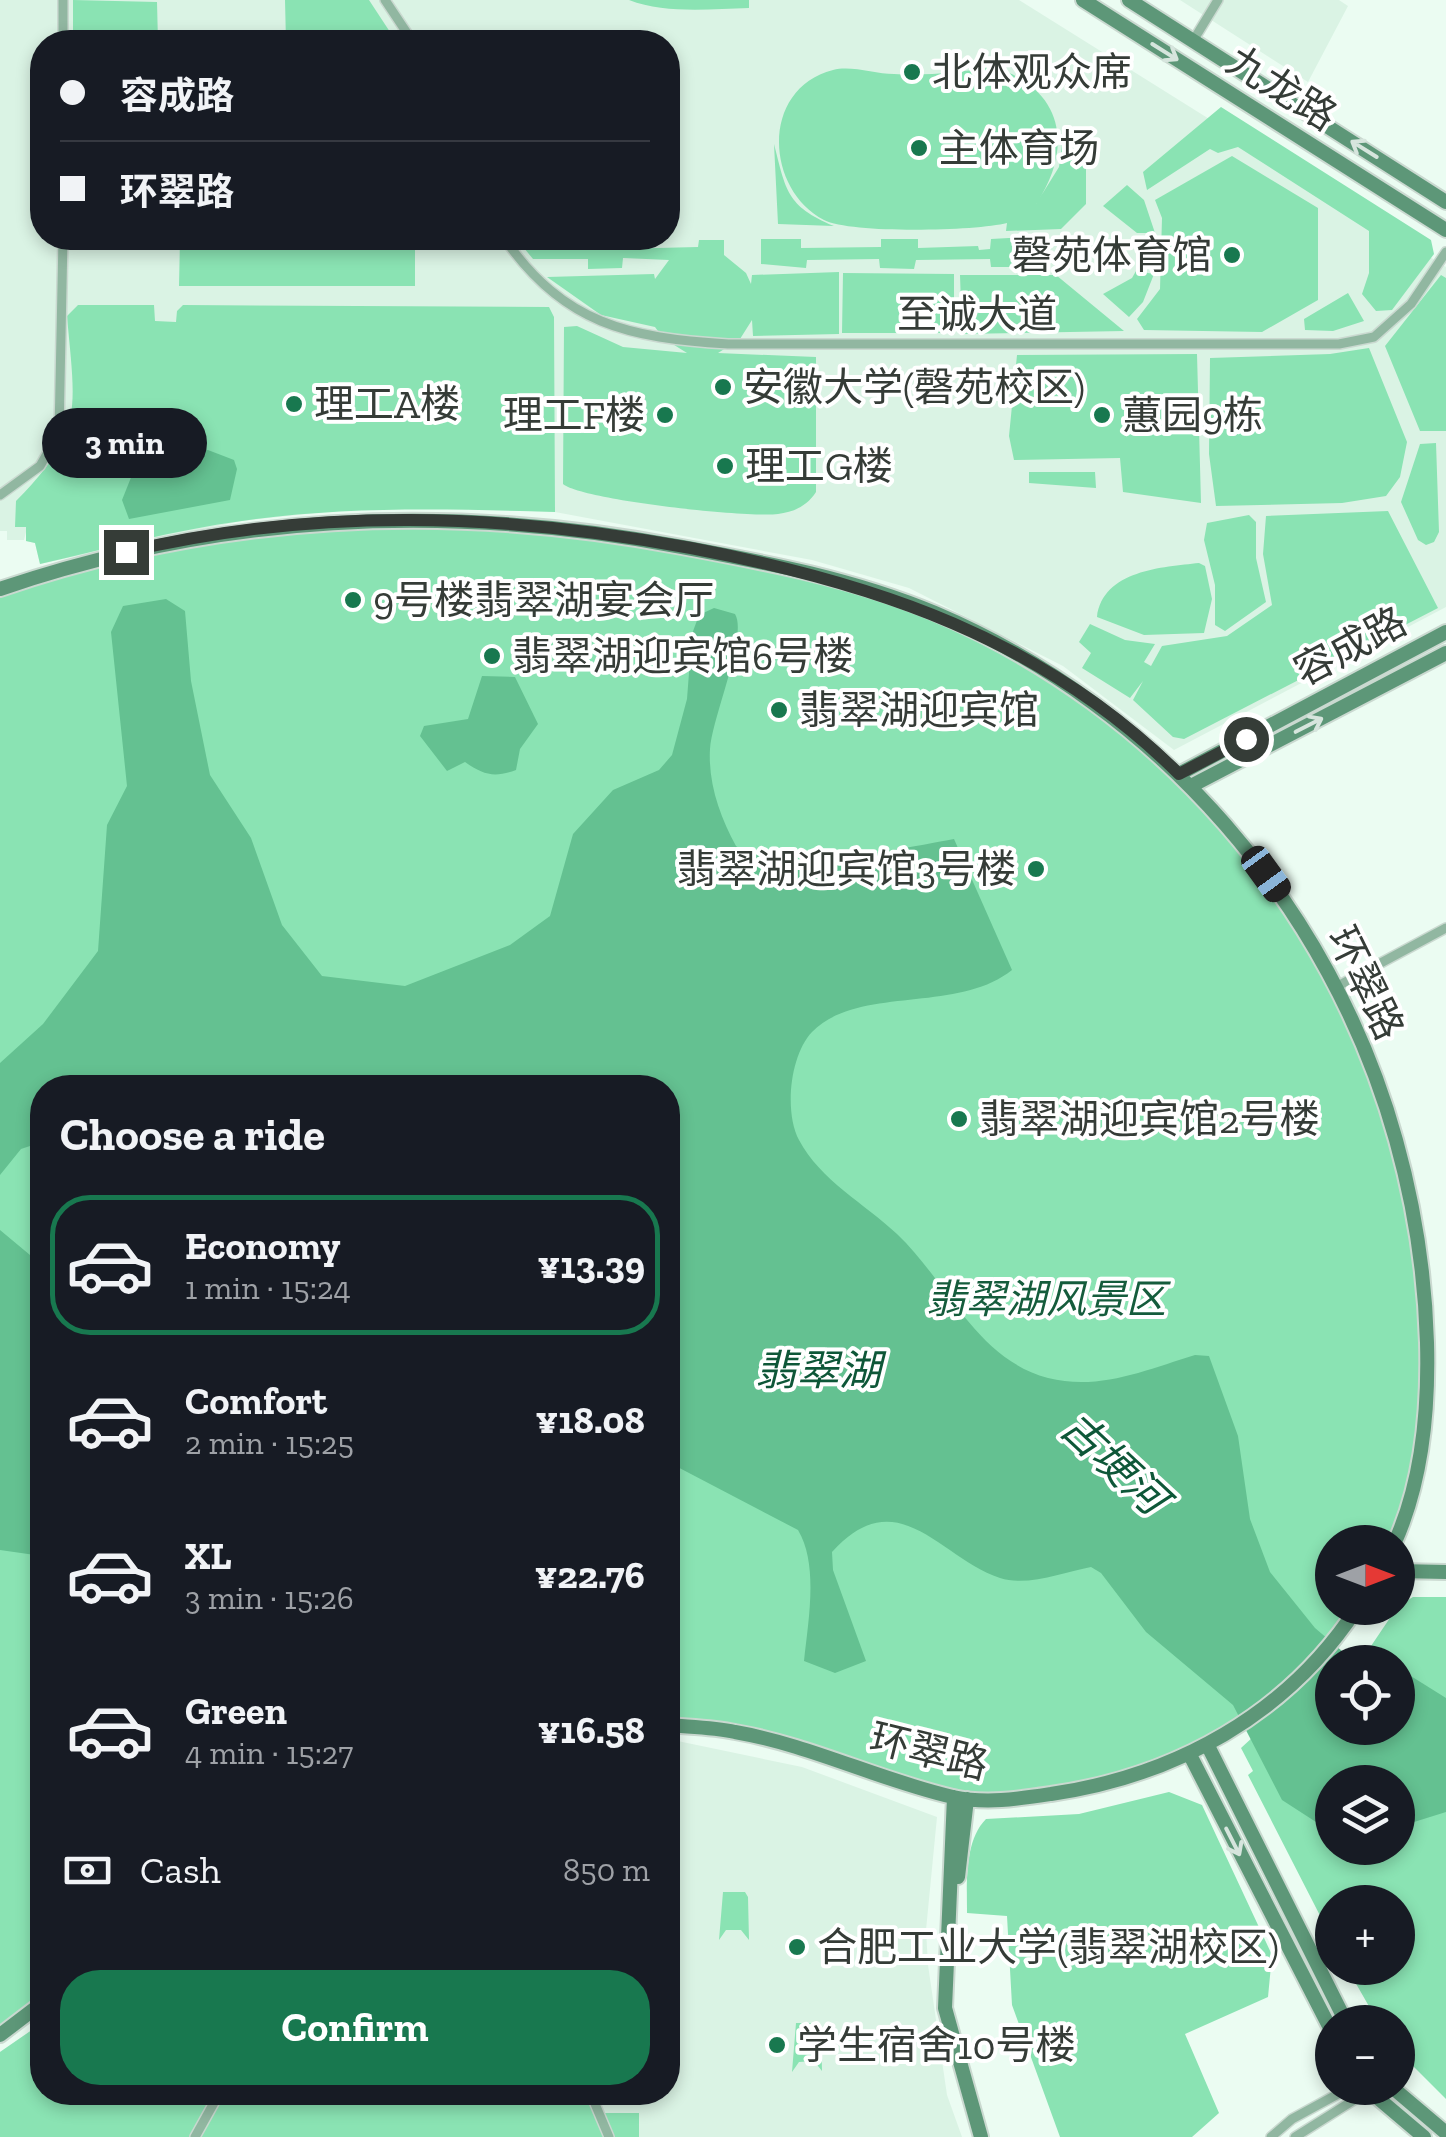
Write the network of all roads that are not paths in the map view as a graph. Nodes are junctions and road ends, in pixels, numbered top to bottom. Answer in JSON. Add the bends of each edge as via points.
{"nodes":[{"id":1,"x":63,"y":0,"type":"edge"},
{"id":2,"x":385,"y":0,"type":"edge"},
{"id":3,"x":1083,"y":0,"type":"edge"},
{"id":4,"x":1129,"y":0,"type":"edge"},
{"id":5,"x":1218,"y":0,"type":"edge"},
{"id":6,"x":63,"y":30,"type":"edge"},
{"id":7,"x":406,"y":30,"type":"edge"},
{"id":8,"x":1192,"y":40,"type":"junction"},
{"id":9,"x":1446,"y":202,"type":"edge"},
{"id":10,"x":1446,"y":230,"type":"edge"},
{"id":11,"x":62,"y":250,"type":"edge"},
{"id":12,"x":513,"y":250,"type":"edge"},
{"id":13,"x":1446,"y":252,"type":"edge"},
{"id":14,"x":0,"y":495,"type":"edge"},
{"id":15,"x":0,"y":589,"type":"edge"},
{"id":16,"x":1446,"y":632,"type":"edge"},
{"id":17,"x":1446,"y":653,"type":"edge"},
{"id":18,"x":1179,"y":774,"type":"junction"},
{"id":19,"x":1191,"y":786,"type":"junction"},
{"id":20,"x":1446,"y":928,"type":"edge"},
{"id":21,"x":1336,"y":987,"type":"junction"},
{"id":22,"x":1401,"y":1525,"type":"edge"},
{"id":23,"x":1415,"y":1571,"type":"edge"},
{"id":24,"x":1446,"y":1572,"type":"edge"},
{"id":25,"x":1347,"y":1625,"type":"edge"},
{"id":26,"x":680,"y":1726,"type":"edge"},
{"id":27,"x":1208,"y":1746,"type":"junction"},
{"id":28,"x":1190,"y":1755,"type":"junction"},
{"id":29,"x":960,"y":1798,"type":"junction"},
{"id":30,"x":1318,"y":2005,"type":"edge"},
{"id":31,"x":1338,"y":2005,"type":"edge"},
{"id":32,"x":30,"y":2012,"type":"edge"},
{"id":33,"x":0,"y":2035,"type":"edge"},
{"id":34,"x":212,"y":2105,"type":"edge"},
{"id":35,"x":595,"y":2105,"type":"edge"},
{"id":36,"x":1318,"y":2105,"type":"edge"},
{"id":37,"x":1345,"y":2105,"type":"edge"},
{"id":38,"x":1388,"y":2105,"type":"edge"},
{"id":39,"x":1413,"y":2105,"type":"edge"},
{"id":40,"x":1446,"y":2132,"type":"edge"},
{"id":41,"x":194,"y":2137,"type":"edge"},
{"id":42,"x":609,"y":2137,"type":"edge"},
{"id":43,"x":981,"y":2137,"type":"edge"},
{"id":44,"x":990,"y":2137,"type":"edge"},
{"id":45,"x":1271,"y":2137,"type":"edge"},
{"id":46,"x":1295,"y":2137,"type":"edge"},
{"id":47,"x":1424,"y":2137,"type":"edge"}],
"edges":[{"from":1,"to":6,"type":"street"},
{"from":2,"to":7,"type":"street"},
{"from":3,"to":10,"type":"street","name":"九龙路","one_way":true},
{"from":4,"to":8,"type":"street","name":"九龙路"},
{"from":5,"to":8,"type":"street"},
{"from":9,"to":8,"type":"street","name":"九龙路","one_way":true},
{"from":11,"to":14,"type":"street","via":[[59,433],[40,466]]},
{"from":12,"to":13,"type":"street","name":"至诚大道","via":[[586,315],[654,340],[728,344],[1340,344],[1374,338],[1411,304]]},
{"from":15,"to":18,"type":"street","name":"环翠路","via":[[157,545],[289,524],[446,518],[609,533],[813,573],[936,614],[1109,712]]},
{"from":16,"to":18,"type":"street","name":"容成路"},
{"from":19,"to":17,"type":"street","name":"容成路","one_way":true},
{"from":18,"to":19,"type":"street","name":"环翠路"},
{"from":19,"to":21,"type":"street","name":"环翠路","via":[[1266,874]]},
{"from":20,"to":21,"type":"street"},
{"from":21,"to":22,"type":"street","name":"环翠路","via":[[1395,1135],[1421,1270],[1421,1440]]},
{"from":23,"to":24,"type":"street"},
{"from":25,"to":27,"type":"street","name":"环翠路","via":[[1282,1694]]},
{"from":26,"to":29,"type":"street","name":"环翠路","via":[[738,1732]]},
{"from":27,"to":28,"type":"street","name":"环翠路"},
{"from":27,"to":31,"type":"street"},
{"from":28,"to":29,"type":"street","name":"环翠路","via":[[1102,1787],[1000,1802]]},
{"from":28,"to":30,"type":"street","one_way":true},
{"from":29,"to":43,"type":"street","via":[[945,2008]]},
{"from":29,"to":44,"type":"street","via":[[951,2001]]},
{"from":32,"to":33,"type":"street"},
{"from":34,"to":41,"type":"street"},
{"from":35,"to":42,"type":"street"},
{"from":36,"to":45,"type":"street"},
{"from":37,"to":46,"type":"street"},
{"from":38,"to":47,"type":"street"},
{"from":39,"to":40,"type":"street"}]}
